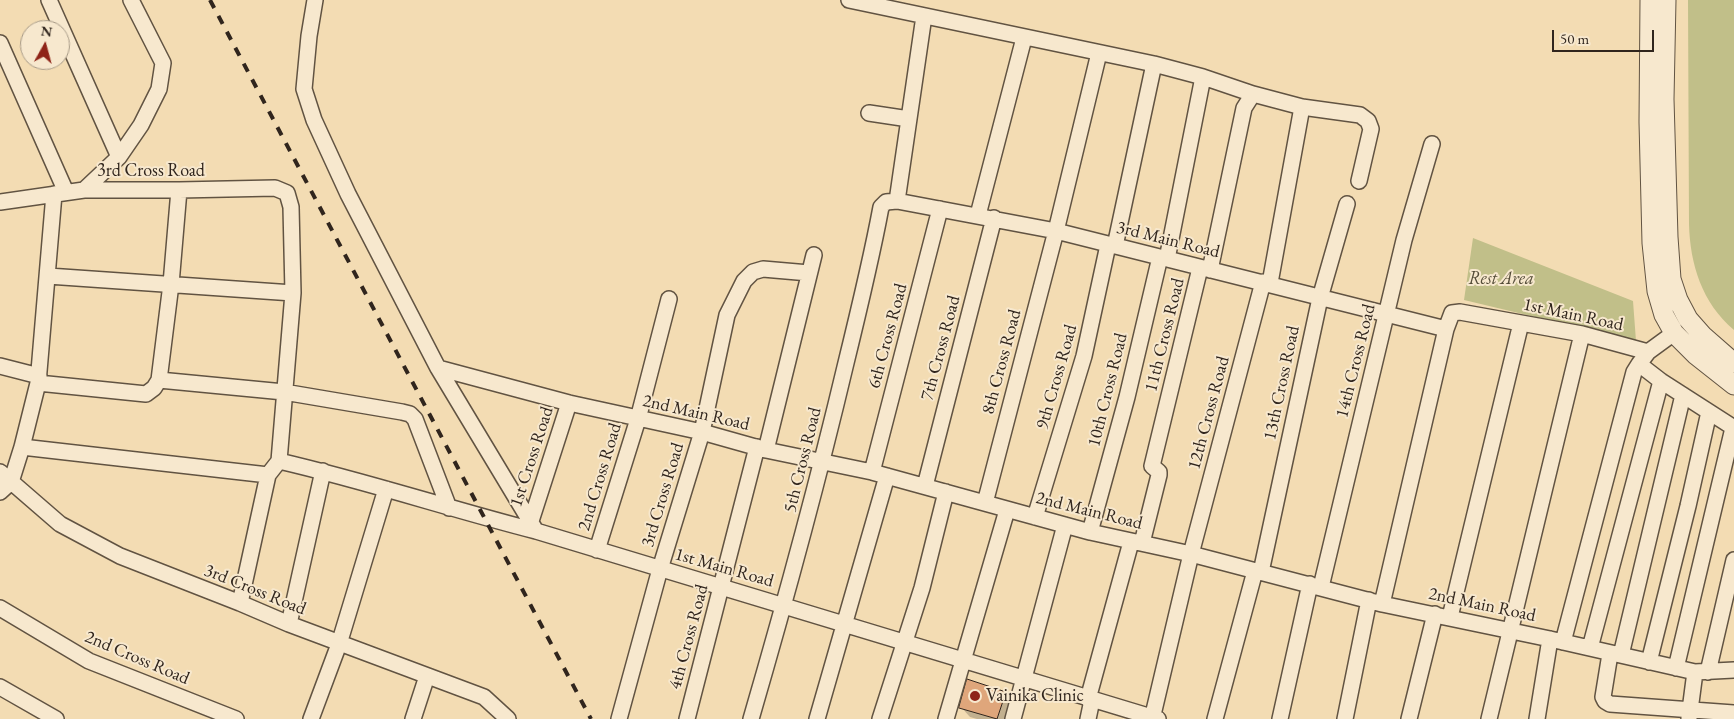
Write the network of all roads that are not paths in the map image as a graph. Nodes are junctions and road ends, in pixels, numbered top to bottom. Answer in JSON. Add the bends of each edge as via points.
{"nodes":[{"id":1,"x":49,"y":0,"type":"edge"},
{"id":2,"x":131,"y":0,"type":"edge"},
{"id":3,"x":315,"y":0,"type":"edge"},
{"id":4,"x":849,"y":0,"type":"edge"},
{"id":5,"x":1650,"y":0,"type":"edge"},
{"id":6,"x":1666,"y":0,"type":"edge"},
{"id":7,"x":924,"y":16,"type":"junction"},
{"id":8,"x":1024,"y":38,"type":"junction"},
{"id":9,"x":0,"y":43,"type":"edge"},
{"id":10,"x":1100,"y":53,"type":"junction"},
{"id":11,"x":1154,"y":64,"type":"junction"},
{"id":12,"x":1203,"y":77,"type":"junction"},
{"id":13,"x":1253,"y":94,"type":"junction"},
{"id":14,"x":1302,"y":107,"type":"junction"},
{"id":15,"x":868,"y":113,"type":"dead end"},
{"id":16,"x":909,"y":119,"type":"junction"},
{"id":17,"x":1432,"y":144,"type":"dead end"},
{"id":18,"x":119,"y":157,"type":"junction"},
{"id":19,"x":1359,"y":181,"type":"dead end"},
{"id":20,"x":84,"y":190,"type":"junction"},
{"id":21,"x":179,"y":190,"type":"junction"},
{"id":22,"x":60,"y":193,"type":"junction"},
{"id":23,"x":897,"y":201,"type":"junction"},
{"id":24,"x":0,"y":202,"type":"edge"},
{"id":25,"x":1347,"y":204,"type":"dead end"},
{"id":26,"x":940,"y":209,"type":"junction"},
{"id":27,"x":978,"y":215,"type":"junction"},
{"id":28,"x":994,"y":218,"type":"junction"},
{"id":29,"x":1056,"y":231,"type":"junction"},
{"id":30,"x":1112,"y":246,"type":"junction"},
{"id":31,"x":814,"y":255,"type":"dead end"},
{"id":32,"x":1164,"y":258,"type":"junction"},
{"id":33,"x":1205,"y":269,"type":"junction"},
{"id":34,"x":809,"y":273,"type":"junction"},
{"id":35,"x":48,"y":276,"type":"junction"},
{"id":36,"x":1266,"y":283,"type":"junction"},
{"id":37,"x":171,"y":284,"type":"junction"},
{"id":38,"x":293,"y":293,"type":"junction"},
{"id":39,"x":1320,"y":298,"type":"junction"},
{"id":40,"x":669,"y":299,"type":"dead end"},
{"id":41,"x":1386,"y":313,"type":"junction"},
{"id":42,"x":1521,"y":323,"type":"junction"},
{"id":43,"x":1446,"y":329,"type":"junction"},
{"id":44,"x":1674,"y":333,"type":"junction"},
{"id":45,"x":1582,"y":334,"type":"junction"},
{"id":46,"x":1644,"y":358,"type":"junction"},
{"id":47,"x":1734,"y":363,"type":"edge"},
{"id":48,"x":0,"y":366,"type":"edge"},
{"id":49,"x":438,"y":368,"type":"junction"},
{"id":50,"x":38,"y":380,"type":"junction"},
{"id":51,"x":159,"y":380,"type":"junction"},
{"id":52,"x":1661,"y":380,"type":"junction"},
{"id":53,"x":1734,"y":386,"type":"edge"},
{"id":54,"x":284,"y":392,"type":"junction"},
{"id":55,"x":1683,"y":395,"type":"junction"},
{"id":56,"x":568,"y":403,"type":"junction"},
{"id":57,"x":1709,"y":412,"type":"junction"},
{"id":58,"x":638,"y":419,"type":"junction"},
{"id":59,"x":1734,"y":428,"type":"edge"},
{"id":60,"x":702,"y":432,"type":"junction"},
{"id":61,"x":22,"y":448,"type":"junction"},
{"id":62,"x":762,"y":449,"type":"junction"},
{"id":63,"x":279,"y":461,"type":"junction"},
{"id":64,"x":822,"y":462,"type":"junction"},
{"id":65,"x":324,"y":471,"type":"junction"},
{"id":66,"x":872,"y":472,"type":"junction"},
{"id":67,"x":268,"y":475,"type":"junction"},
{"id":68,"x":887,"y":476,"type":"junction"},
{"id":69,"x":4,"y":482,"type":"edge"},
{"id":70,"x":925,"y":486,"type":"junction"},
{"id":71,"x":386,"y":489,"type":"junction"},
{"id":72,"x":946,"y":492,"type":"junction"},
{"id":73,"x":985,"y":503,"type":"junction"},
{"id":74,"x":450,"y":508,"type":"junction"},
{"id":75,"x":1008,"y":510,"type":"junction"},
{"id":76,"x":1035,"y":517,"type":"junction"},
{"id":77,"x":1065,"y":525,"type":"junction"},
{"id":78,"x":534,"y":526,"type":"junction"},
{"id":79,"x":1090,"y":532,"type":"junction"},
{"id":80,"x":1136,"y":543,"type":"junction"},
{"id":81,"x":597,"y":550,"type":"junction"},
{"id":82,"x":1191,"y":554,"type":"junction"},
{"id":83,"x":1734,"y":560,"type":"edge"},
{"id":84,"x":660,"y":569,"type":"junction"},
{"id":85,"x":1258,"y":572,"type":"junction"},
{"id":86,"x":1316,"y":586,"type":"junction"},
{"id":87,"x":722,"y":588,"type":"junction"},
{"id":88,"x":1376,"y":602,"type":"junction"},
{"id":89,"x":240,"y":603,"type":"junction"},
{"id":90,"x":784,"y":605,"type":"junction"},
{"id":91,"x":0,"y":608,"type":"edge"},
{"id":92,"x":1442,"y":615,"type":"junction"},
{"id":93,"x":289,"y":624,"type":"junction"},
{"id":94,"x":846,"y":624,"type":"junction"},
{"id":95,"x":1510,"y":631,"type":"junction"},
{"id":96,"x":1557,"y":640,"type":"junction"},
{"id":97,"x":903,"y":642,"type":"junction"},
{"id":98,"x":339,"y":644,"type":"junction"},
{"id":99,"x":1590,"y":648,"type":"junction"},
{"id":100,"x":1616,"y":654,"type":"junction"},
{"id":101,"x":964,"y":660,"type":"junction"},
{"id":102,"x":1649,"y":662,"type":"junction"},
{"id":103,"x":1676,"y":668,"type":"junction"},
{"id":104,"x":1734,"y":670,"type":"edge"},
{"id":105,"x":1702,"y":672,"type":"junction"},
{"id":106,"x":427,"y":676,"type":"junction"},
{"id":107,"x":1023,"y":679,"type":"junction"},
{"id":108,"x":0,"y":687,"type":"edge"},
{"id":109,"x":1090,"y":699,"type":"junction"},
{"id":110,"x":1734,"y":713,"type":"edge"},
{"id":111,"x":1690,"y":714,"type":"edge"},
{"id":112,"x":56,"y":719,"type":"edge"},
{"id":113,"x":236,"y":719,"type":"edge"},
{"id":114,"x":311,"y":719,"type":"edge"},
{"id":115,"x":413,"y":719,"type":"edge"},
{"id":116,"x":508,"y":719,"type":"edge"},
{"id":117,"x":619,"y":719,"type":"edge"},
{"id":118,"x":687,"y":719,"type":"edge"},
{"id":119,"x":751,"y":719,"type":"edge"},
{"id":120,"x":817,"y":719,"type":"edge"},
{"id":121,"x":880,"y":719,"type":"edge"},
{"id":122,"x":946,"y":719,"type":"edge"},
{"id":123,"x":1012,"y":719,"type":"edge"},
{"id":124,"x":1088,"y":719,"type":"edge"},
{"id":125,"x":1154,"y":719,"type":"edge"},
{"id":126,"x":1215,"y":719,"type":"edge"},
{"id":127,"x":1280,"y":719,"type":"edge"},
{"id":128,"x":1345,"y":719,"type":"edge"},
{"id":129,"x":1409,"y":719,"type":"edge"},
{"id":130,"x":1489,"y":719,"type":"edge"},
{"id":131,"x":1537,"y":719,"type":"edge"}],
"edges":[{"from":1,"to":18,"type":"street"},
{"from":2,"to":18,"type":"street","via":[[163,62],[159,89],[141,125]]},
{"from":3,"to":49,"type":"street","via":[[304,89],[314,120],[348,194]]},
{"from":4,"to":7,"type":"street"},
{"from":5,"to":44,"type":"street","via":[[1652,243],[1657,291],[1664,316]]},
{"from":6,"to":47,"type":"street","via":[[1664,99],[1672,279],[1688,319]]},
{"from":7,"to":8,"type":"street"},
{"from":7,"to":16,"type":"street"},
{"from":8,"to":10,"type":"street"},
{"from":8,"to":27,"type":"street"},
{"from":9,"to":22,"type":"street"},
{"from":10,"to":11,"type":"street"},
{"from":10,"to":29,"type":"street","name":"8th Cross Road"},
{"from":11,"to":12,"type":"street"},
{"from":11,"to":30,"type":"street","name":"9th Cross Road"},
{"from":12,"to":13,"type":"street"},
{"from":12,"to":32,"type":"street","name":"10th Cross Road"},
{"from":13,"to":14,"type":"street"},
{"from":13,"to":33,"type":"street","name":"11th Cross Road","via":[[1244,108]]},
{"from":14,"to":19,"type":"street","via":[[1360,115],[1368,121],[1371,129]]},
{"from":14,"to":36,"type":"street","name":"12th Cross Road"},
{"from":15,"to":16,"type":"street"},
{"from":16,"to":23,"type":"street"},
{"from":17,"to":41,"type":"street","name":"14th Cross Road"},
{"from":18,"to":20,"type":"street"},
{"from":20,"to":21,"type":"street","name":"3rd Cross Road"},
{"from":20,"to":22,"type":"street","name":"3rd Cross Road"},
{"from":21,"to":37,"type":"street"},
{"from":21,"to":38,"type":"street","name":"3rd Cross Road","via":[[275,188],[287,193],[291,207]]},
{"from":22,"to":24,"type":"street","name":"3rd Cross Road"},
{"from":22,"to":35,"type":"street"},
{"from":23,"to":26,"type":"street","name":"3rd Main Road"},
{"from":23,"to":64,"type":"street","name":"5th Cross Road","via":[[886,202],[881,207]]},
{"from":25,"to":39,"type":"street","name":"13th Cross Road"},
{"from":26,"to":27,"type":"street","name":"3rd Main Road"},
{"from":26,"to":66,"type":"street","name":"6th Cross Road"},
{"from":27,"to":28,"type":"street","name":"3rd Main Road"},
{"from":28,"to":29,"type":"street","name":"3rd Main Road"},
{"from":28,"to":70,"type":"street","name":"7th Cross Road"},
{"from":29,"to":30,"type":"street","name":"3rd Main Road"},
{"from":29,"to":73,"type":"street","name":"8th Cross Road"},
{"from":30,"to":32,"type":"street","name":"3rd Main Road"},
{"from":30,"to":76,"type":"street","name":"9th Cross Road","via":[[1084,356]]},
{"from":31,"to":34,"type":"street","name":"4th Cross Road"},
{"from":32,"to":33,"type":"street","name":"3rd Main Road"},
{"from":32,"to":79,"type":"street","name":"10th Cross Road"},
{"from":33,"to":36,"type":"street","name":"3rd Main Road"},
{"from":33,"to":80,"type":"street","name":"11th Cross Road","via":[[1152,466],[1159,475]]},
{"from":34,"to":60,"type":"street","name":"3rd Cross Road","via":[[764,269],[753,272],[744,282],[727,315]]},
{"from":34,"to":62,"type":"street","name":"4th Cross Road"},
{"from":35,"to":37,"type":"street"},
{"from":35,"to":50,"type":"street"},
{"from":36,"to":39,"type":"street","name":"3rd Main Road"},
{"from":36,"to":82,"type":"street","name":"12th Cross Road"},
{"from":37,"to":38,"type":"street"},
{"from":37,"to":51,"type":"street"},
{"from":38,"to":54,"type":"street"},
{"from":39,"to":41,"type":"street","name":"3rd Main Road"},
{"from":39,"to":85,"type":"street","name":"13th Cross Road"},
{"from":40,"to":58,"type":"street","name":"2nd Cross Road"},
{"from":41,"to":43,"type":"street","name":"3rd Main Road"},
{"from":41,"to":86,"type":"street","name":"14th Cross Road"},
{"from":42,"to":43,"type":"street","name":"1st Main Road","via":[[1460,312],[1452,313]]},
{"from":42,"to":45,"type":"street","name":"1st Main Road"},
{"from":42,"to":92,"type":"street"},
{"from":43,"to":88,"type":"street"},
{"from":44,"to":46,"type":"street"},
{"from":44,"to":53,"type":"street"},
{"from":45,"to":46,"type":"street","name":"1st Main Road"},
{"from":45,"to":95,"type":"street"},
{"from":46,"to":52,"type":"street"},
{"from":46,"to":96,"type":"street","via":[[1634,372]]},
{"from":48,"to":50,"type":"street"},
{"from":49,"to":56,"type":"street","name":"2nd Main Road"},
{"from":49,"to":78,"type":"street"},
{"from":50,"to":51,"type":"street","via":[[146,394]]},
{"from":50,"to":61,"type":"street"},
{"from":51,"to":54,"type":"street"},
{"from":52,"to":55,"type":"street"},
{"from":52,"to":99,"type":"street"},
{"from":54,"to":63,"type":"street"},
{"from":54,"to":74,"type":"street","via":[[410,414],[416,419]]},
{"from":55,"to":57,"type":"street"},
{"from":55,"to":100,"type":"street"},
{"from":56,"to":58,"type":"street","name":"2nd Main Road"},
{"from":56,"to":78,"type":"street","name":"1st Cross Road"},
{"from":57,"to":59,"type":"street"},
{"from":57,"to":102,"type":"street"},
{"from":58,"to":60,"type":"street","name":"2nd Main Road"},
{"from":58,"to":81,"type":"street","name":"2nd Cross Road"},
{"from":59,"to":103,"type":"street"},
{"from":60,"to":62,"type":"street","name":"2nd Main Road"},
{"from":60,"to":84,"type":"street","name":"3rd Cross Road"},
{"from":61,"to":67,"type":"street"},
{"from":61,"to":69,"type":"street"},
{"from":62,"to":64,"type":"street","name":"2nd Main Road"},
{"from":62,"to":87,"type":"street","name":"4th Cross Road"},
{"from":63,"to":65,"type":"street","name":"1st Main Road"},
{"from":63,"to":67,"type":"street"},
{"from":64,"to":66,"type":"street","name":"2nd Main Road"},
{"from":64,"to":90,"type":"street","name":"5th Cross Road"},
{"from":65,"to":71,"type":"street","name":"1st Main Road"},
{"from":65,"to":93,"type":"street"},
{"from":66,"to":68,"type":"street","name":"2nd Main Road"},
{"from":67,"to":89,"type":"street"},
{"from":68,"to":70,"type":"street","name":"2nd Main Road"},
{"from":68,"to":94,"type":"street"},
{"from":69,"to":89,"type":"street","name":"3rd Cross Road","via":[[60,524],[120,556]]},
{"from":70,"to":72,"type":"street","name":"2nd Main Road"},
{"from":71,"to":74,"type":"street","name":"1st Main Road"},
{"from":71,"to":98,"type":"street"},
{"from":72,"to":73,"type":"street","name":"2nd Main Road"},
{"from":72,"to":97,"type":"street","via":[[922,588]]},
{"from":73,"to":75,"type":"street","name":"2nd Main Road"},
{"from":74,"to":78,"type":"street","name":"1st Main Road"},
{"from":75,"to":76,"type":"street","name":"2nd Main Road"},
{"from":75,"to":101,"type":"street"},
{"from":76,"to":77,"type":"street","name":"2nd Main Road"},
{"from":77,"to":79,"type":"street","name":"2nd Main Road"},
{"from":77,"to":107,"type":"street"},
{"from":78,"to":81,"type":"street","name":"1st Main Road"},
{"from":79,"to":80,"type":"street","name":"2nd Main Road"},
{"from":80,"to":82,"type":"street","name":"2nd Main Road"},
{"from":80,"to":109,"type":"street"},
{"from":81,"to":84,"type":"street","name":"1st Main Road"},
{"from":82,"to":85,"type":"street","name":"2nd Main Road"},
{"from":82,"to":125,"type":"street","name":"12th Cross Road"},
{"from":83,"to":105,"type":"street"},
{"from":84,"to":87,"type":"street","name":"1st Main Road"},
{"from":84,"to":117,"type":"street","name":"3rd Cross Road"},
{"from":85,"to":86,"type":"street","name":"2nd Main Road"},
{"from":85,"to":126,"type":"street","name":"13th Cross Road"},
{"from":86,"to":88,"type":"street","name":"2nd Main Road"},
{"from":86,"to":127,"type":"street","name":"14th Cross Road"},
{"from":87,"to":90,"type":"street","name":"1st Main Road"},
{"from":87,"to":118,"type":"street","name":"4th Cross Road"},
{"from":88,"to":92,"type":"street","name":"2nd Main Road"},
{"from":88,"to":128,"type":"street"},
{"from":89,"to":93,"type":"street","name":"3rd Cross Road"},
{"from":90,"to":94,"type":"street","name":"1st Main Road"},
{"from":90,"to":119,"type":"street","name":"5th Cross Road"},
{"from":91,"to":113,"type":"street","name":"2nd Cross Road","via":[[89,661]]},
{"from":92,"to":95,"type":"street","name":"2nd Main Road"},
{"from":92,"to":129,"type":"street"},
{"from":93,"to":98,"type":"street","name":"3rd Cross Road"},
{"from":94,"to":97,"type":"street","name":"1st Main Road"},
{"from":94,"to":120,"type":"street"},
{"from":95,"to":96,"type":"street","name":"2nd Main Road"},
{"from":95,"to":130,"type":"street"},
{"from":96,"to":99,"type":"street","name":"2nd Main Road"},
{"from":96,"to":131,"type":"street"},
{"from":97,"to":101,"type":"street","name":"1st Main Road"},
{"from":97,"to":121,"type":"street"},
{"from":98,"to":106,"type":"street","name":"3rd Cross Road"},
{"from":98,"to":114,"type":"street"},
{"from":99,"to":100,"type":"street","name":"2nd Main Road"},
{"from":100,"to":102,"type":"street","name":"2nd Main Road"},
{"from":100,"to":111,"type":"street","via":[[1603,697],[1605,701]]},
{"from":101,"to":107,"type":"street","name":"1st Main Road"},
{"from":101,"to":122,"type":"street"},
{"from":102,"to":103,"type":"street","name":"2nd Main Road"},
{"from":103,"to":105,"type":"street","name":"2nd Main Road"},
{"from":104,"to":105,"type":"street","name":"2nd Main Road"},
{"from":105,"to":111,"type":"street"},
{"from":106,"to":115,"type":"street"},
{"from":106,"to":116,"type":"street","name":"3rd Cross Road","via":[[484,697]]},
{"from":107,"to":109,"type":"street","name":"1st Main Road"},
{"from":107,"to":123,"type":"street"},
{"from":108,"to":112,"type":"street"},
{"from":109,"to":124,"type":"street"},
{"from":109,"to":125,"type":"street","name":"1st Main Road"},
{"from":110,"to":111,"type":"street"}]}
